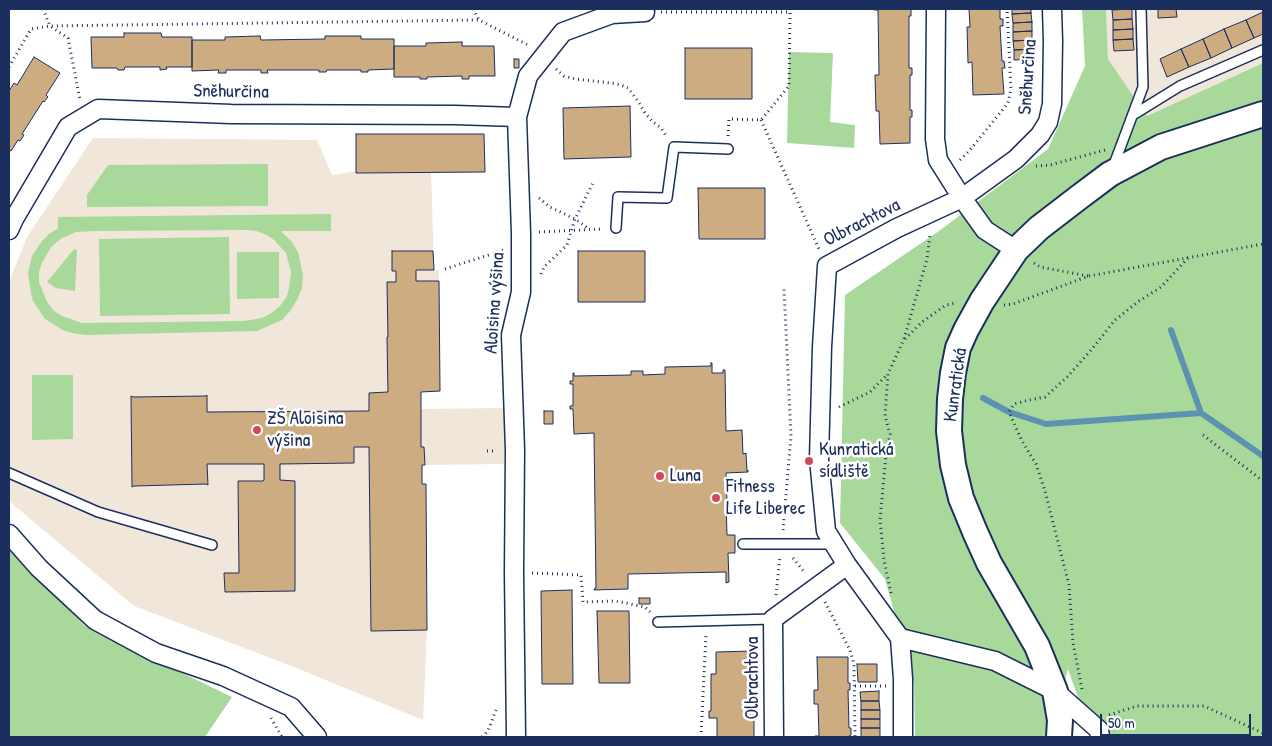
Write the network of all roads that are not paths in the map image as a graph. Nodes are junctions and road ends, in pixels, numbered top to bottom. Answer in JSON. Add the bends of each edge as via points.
{"nodes":[{"id":1,"x":936,"y":9,"type":"edge"},
{"id":2,"x":1052,"y":9,"type":"edge"},
{"id":3,"x":1142,"y":9,"type":"edge"},
{"id":4,"x":645,"y":12,"type":"road end"},
{"id":5,"x":1263,"y":50,"type":"edge"},
{"id":6,"x":1263,"y":114,"type":"edge"},
{"id":7,"x":1132,"y":115,"type":"junction"},
{"id":8,"x":517,"y":117,"type":"junction"},
{"id":9,"x":728,"y":149,"type":"road end"},
{"id":10,"x":1110,"y":174,"type":"junction"},
{"id":11,"x":962,"y":198,"type":"junction"},
{"id":12,"x":616,"y":228,"type":"road end"},
{"id":13,"x":9,"y":230,"type":"edge"},
{"id":14,"x":1016,"y":250,"type":"junction"},
{"id":15,"x":9,"y":473,"type":"edge"},
{"id":16,"x":9,"y":534,"type":"edge"},
{"id":17,"x":743,"y":544,"type":"dead end"},
{"id":18,"x":834,"y":544,"type":"junction"},
{"id":19,"x":212,"y":545,"type":"dead end"},
{"id":20,"x":847,"y":565,"type":"junction"},
{"id":21,"x":773,"y":620,"type":"junction"},
{"id":22,"x":658,"y":622,"type":"road end"},
{"id":23,"x":900,"y":638,"type":"junction"},
{"id":24,"x":1055,"y":691,"type":"junction"},
{"id":25,"x":317,"y":737,"type":"edge"},
{"id":26,"x":516,"y":737,"type":"edge"},
{"id":27,"x":774,"y":737,"type":"edge"},
{"id":28,"x":904,"y":737,"type":"edge"},
{"id":29,"x":1059,"y":737,"type":"edge"},
{"id":30,"x":1100,"y":737,"type":"edge"}],
"edges":[{"from":1,"to":11,"type":"street","via":[[935,139],[938,160]]},
{"from":2,"to":11,"type":"street","name":"Sněhurčina","via":[[1052,104],[1048,122],[1016,159]]},
{"from":3,"to":7,"type":"lane","via":[[1143,87]]},
{"from":4,"to":8,"type":"street","name":"Aloisina výšina","via":[[612,14],[563,32],[528,76]]},
{"from":5,"to":7,"type":"lane","via":[[1180,86]]},
{"from":6,"to":10,"type":"street","name":"Kunratická","via":[[1162,147]]},
{"from":7,"to":10,"type":"lane"},
{"from":8,"to":13,"type":"street","name":"Sněhurčina","via":[[98,109],[68,126]]},
{"from":8,"to":26,"type":"street","name":"Aloisina výšina","via":[[521,292],[511,335],[515,450]]},
{"from":9,"to":12,"type":"lane","via":[[674,147],[667,198],[618,197]]},
{"from":10,"to":14,"type":"street","name":"Kunratická","via":[[1039,228]]},
{"from":11,"to":14,"type":"street","via":[[985,230]]},
{"from":11,"to":18,"type":"street","name":"Olbrachtova","via":[[827,266],[819,459],[826,532]]},
{"from":14,"to":24,"type":"street","name":"Kunratická","via":[[982,301],[958,348],[950,398],[952,465],[961,498],[989,563],[1038,646]]},
{"from":15,"to":19,"type":"lane","via":[[98,512]]},
{"from":16,"to":25,"type":"street","via":[[39,568],[95,620],[156,653],[222,676],[291,707]]},
{"from":17,"to":18,"type":"lane"},
{"from":18,"to":20,"type":"street","name":"Olbrachtova"},
{"from":20,"to":21,"type":"street","name":"Olbrachtova"},
{"from":20,"to":23,"type":"street","name":"Olbrachtova"},
{"from":21,"to":22,"type":"lane"},
{"from":21,"to":27,"type":"street","name":"Olbrachtova"},
{"from":23,"to":24,"type":"street","via":[[995,661]]},
{"from":23,"to":28,"type":"street"},
{"from":24,"to":29,"type":"street","name":"Kunratická"},
{"from":24,"to":30,"type":"street","via":[[1099,730]]}]}
